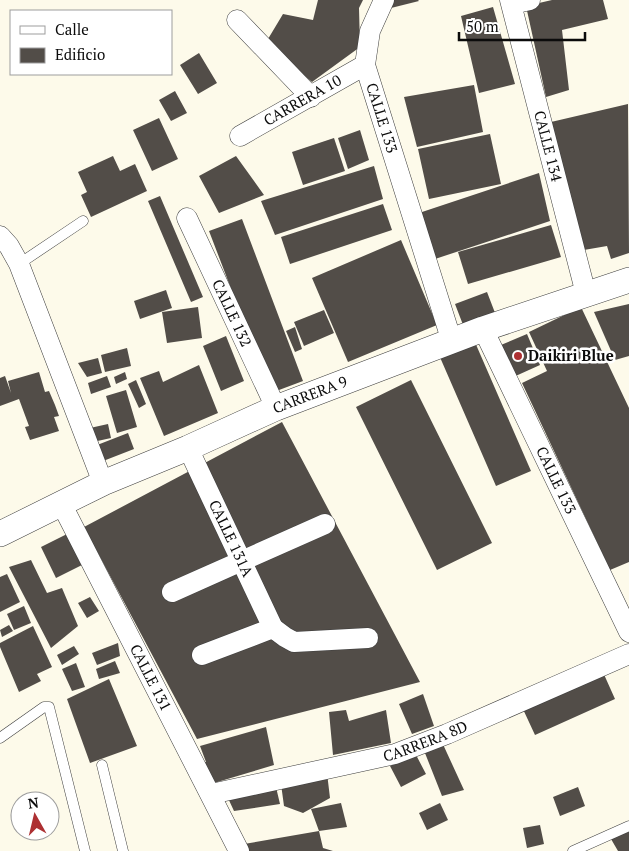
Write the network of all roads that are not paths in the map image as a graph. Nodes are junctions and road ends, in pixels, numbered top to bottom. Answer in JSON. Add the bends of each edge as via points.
{"nodes":[{"id":1,"x":384,"y":0,"type":"edge"},
{"id":2,"x":517,"y":1,"type":"edge"},
{"id":3,"x":237,"y":20,"type":"dead end"},
{"id":4,"x":366,"y":65,"type":"junction"},
{"id":5,"x":311,"y":97,"type":"junction"},
{"id":6,"x":240,"y":136,"type":"dead end"},
{"id":7,"x":187,"y":218,"type":"dead end"},
{"id":8,"x":82,"y":221,"type":"dead end"},
{"id":9,"x":0,"y":236,"type":"edge"},
{"id":10,"x":19,"y":264,"type":"junction"},
{"id":11,"x":629,"y":280,"type":"edge"},
{"id":12,"x":586,"y":294,"type":"junction"},
{"id":13,"x":483,"y":329,"type":"junction"},
{"id":14,"x":452,"y":342,"type":"junction"},
{"id":15,"x":276,"y":408,"type":"junction"},
{"id":16,"x":188,"y":448,"type":"junction"},
{"id":17,"x":103,"y":483,"type":"junction"},
{"id":18,"x":62,"y":505,"type":"junction"},
{"id":19,"x":325,"y":524,"type":"dead end"},
{"id":20,"x":0,"y":534,"type":"edge"},
{"id":21,"x":242,"y":560,"type":"junction"},
{"id":22,"x":172,"y":592,"type":"dead end"},
{"id":23,"x":273,"y":628,"type":"junction"},
{"id":24,"x":629,"y":632,"type":"edge"},
{"id":25,"x":368,"y":638,"type":"dead end"},
{"id":26,"x":202,"y":654,"type":"dead end"},
{"id":27,"x":629,"y":654,"type":"edge"},
{"id":28,"x":0,"y":738,"type":"edge"},
{"id":29,"x":102,"y":765,"type":"dead end"},
{"id":30,"x":211,"y":794,"type":"junction"},
{"id":31,"x":629,"y":826,"type":"edge"},
{"id":32,"x":85,"y":851,"type":"edge"},
{"id":33,"x":123,"y":851,"type":"edge"},
{"id":34,"x":239,"y":851,"type":"edge"},
{"id":35,"x":573,"y":851,"type":"edge"}],
"edges":[{"from":1,"to":4,"type":"street","via":[[370,31]]},
{"from":2,"to":12,"type":"street","name":"CALLE 134"},
{"from":3,"to":5,"type":"street"},
{"from":4,"to":5,"type":"street","name":"CARRERA 10"},
{"from":4,"to":14,"type":"street","name":"CALLE 133"},
{"from":5,"to":6,"type":"street","name":"CARRERA 10"},
{"from":7,"to":15,"type":"street","name":"CALLE 132"},
{"from":8,"to":10,"type":"lane"},
{"from":9,"to":10,"type":"street"},
{"from":10,"to":17,"type":"street"},
{"from":11,"to":12,"type":"street","name":"CARRERA 9"},
{"from":12,"to":13,"type":"street","name":"CARRERA 9"},
{"from":13,"to":14,"type":"street","name":"CARRERA 9"},
{"from":13,"to":24,"type":"street","name":"CALLE 133"},
{"from":14,"to":15,"type":"street","name":"CARRERA 9"},
{"from":15,"to":16,"type":"street","name":"CARRERA 9"},
{"from":16,"to":17,"type":"street","name":"CARRERA 9"},
{"from":16,"to":21,"type":"street","name":"CALLE 131A"},
{"from":17,"to":18,"type":"street","name":"CARRERA 9"},
{"from":18,"to":20,"type":"street","name":"CARRERA 9"},
{"from":18,"to":30,"type":"street","name":"CALLE 131"},
{"from":19,"to":21,"type":"street"},
{"from":21,"to":22,"type":"street"},
{"from":21,"to":23,"type":"street","name":"CALLE 131A"},
{"from":23,"to":25,"type":"street","via":[[294,642]]},
{"from":23,"to":26,"type":"street"},
{"from":27,"to":30,"type":"street","name":"CARRERA 8D","via":[[395,754]]},
{"from":28,"to":32,"type":"lane","via":[[44,707],[49,708]]},
{"from":29,"to":33,"type":"lane"},
{"from":30,"to":34,"type":"street","name":"CALLE 131"},
{"from":31,"to":35,"type":"lane"}]}
